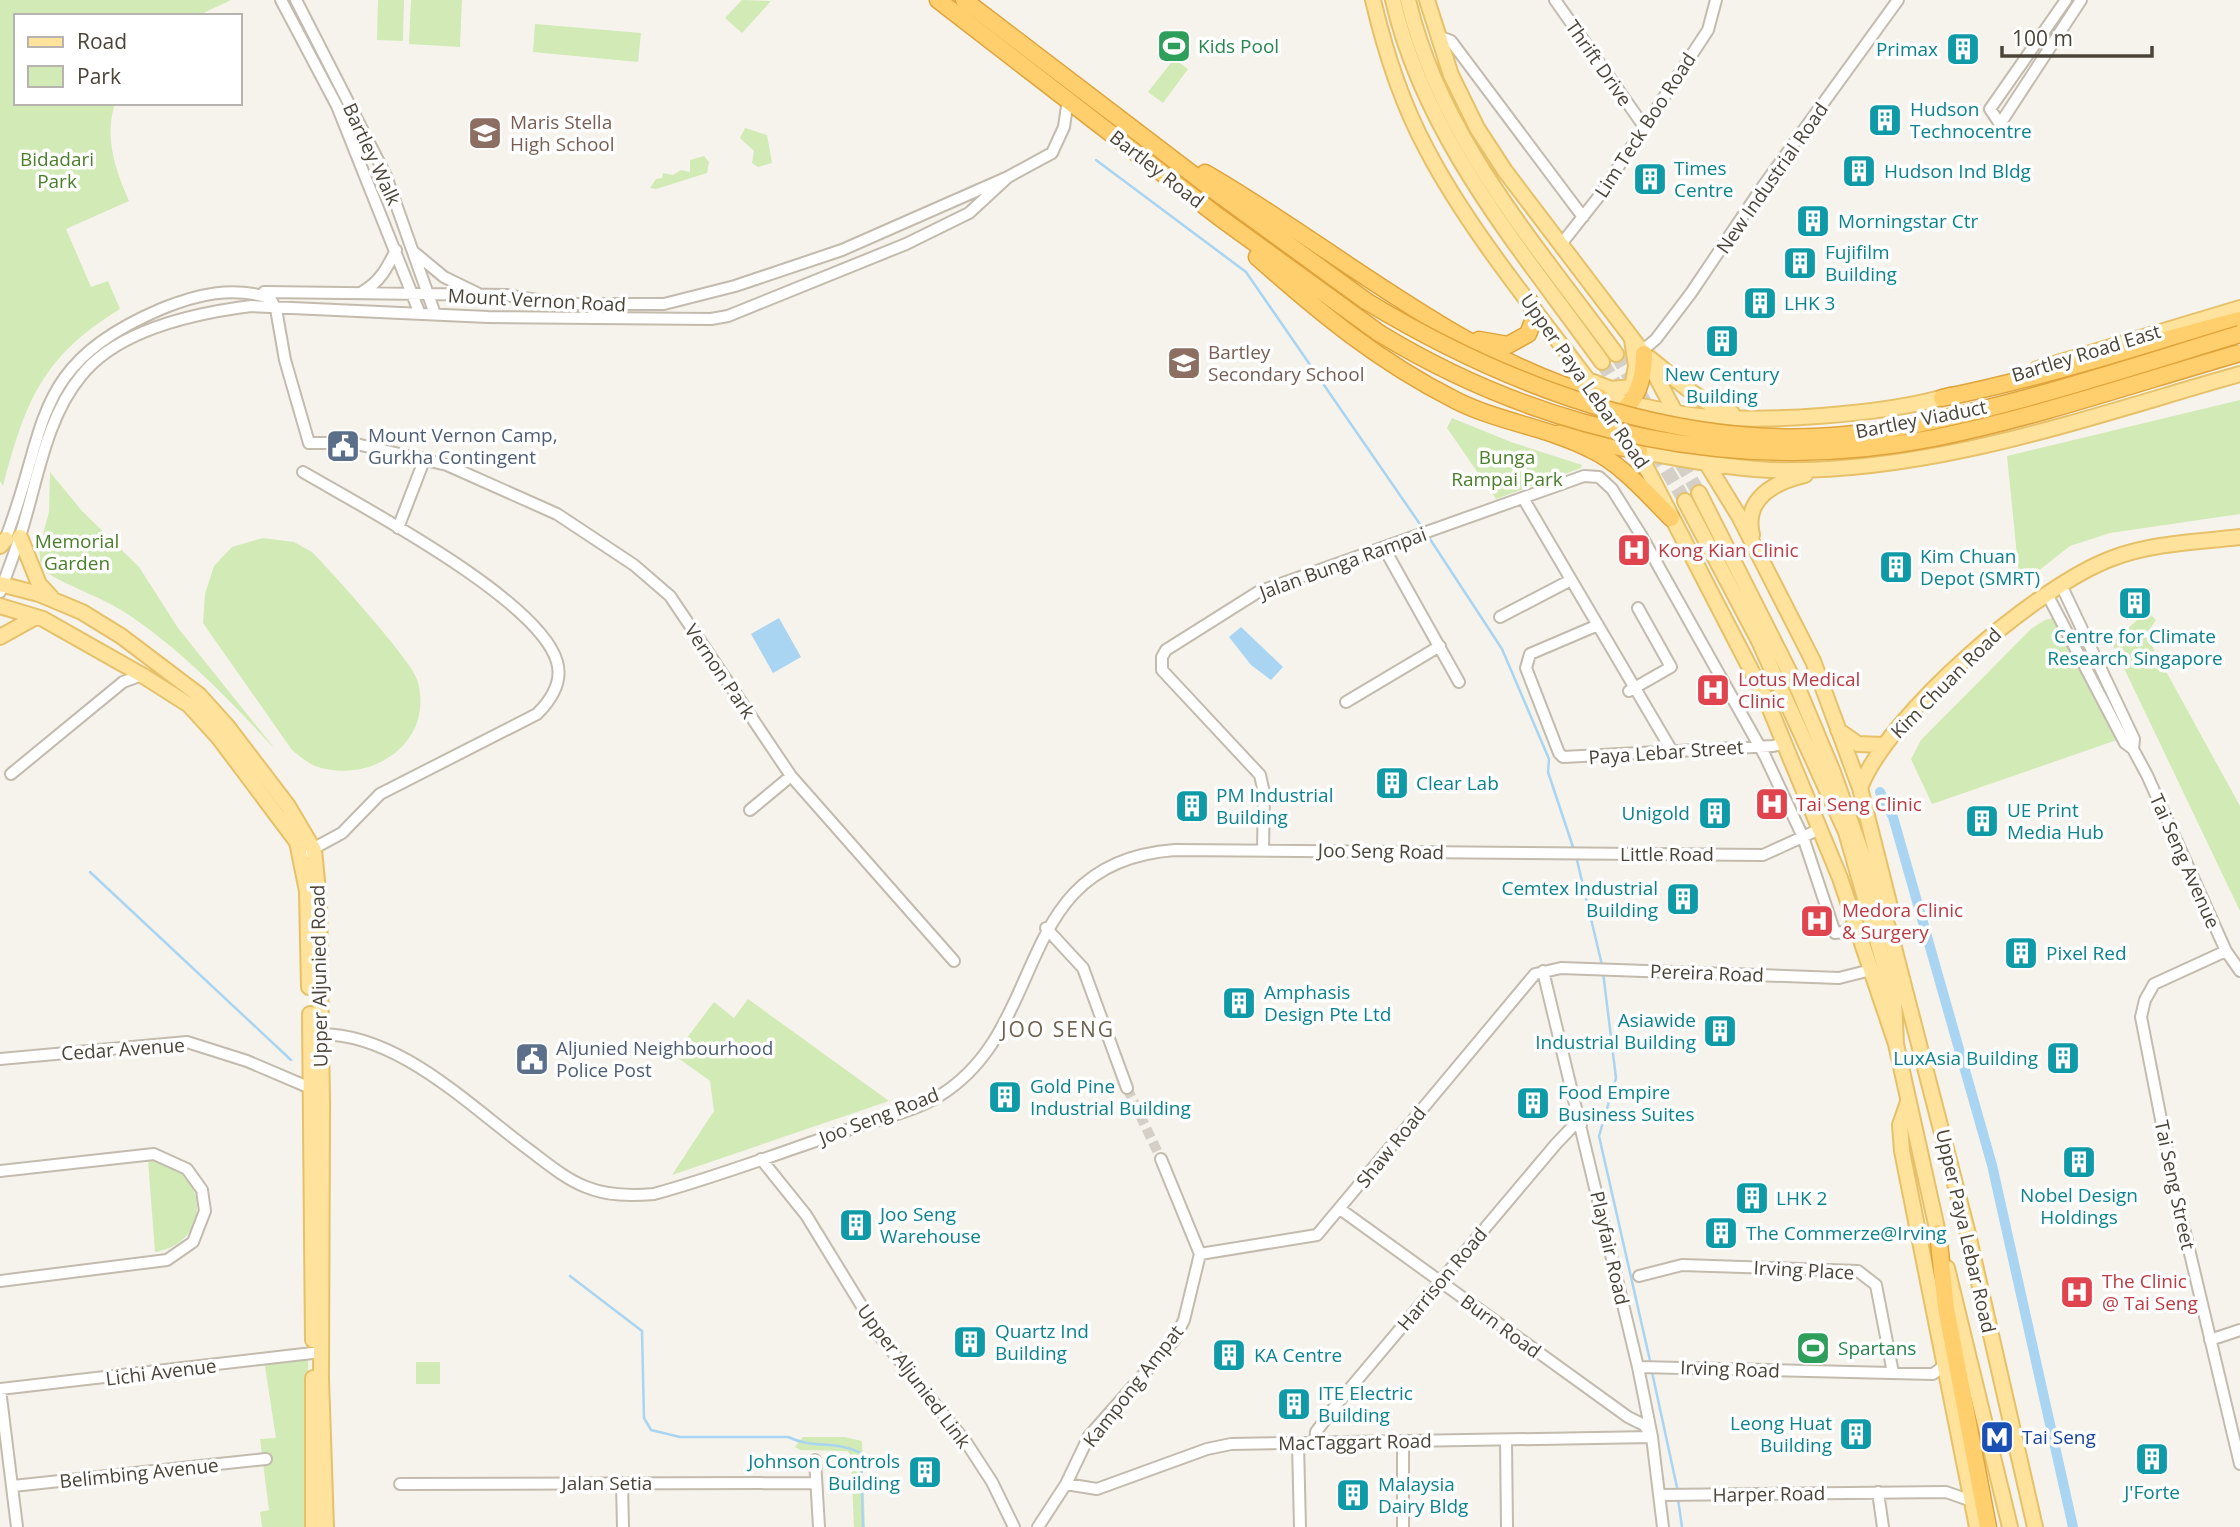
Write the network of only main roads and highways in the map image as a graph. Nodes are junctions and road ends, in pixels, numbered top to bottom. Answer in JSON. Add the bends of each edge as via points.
{"nodes":[{"id":1,"x":938,"y":0,"type":"edge"},
{"id":2,"x":964,"y":0,"type":"edge"},
{"id":3,"x":1373,"y":0,"type":"edge"},
{"id":4,"x":1393,"y":0,"type":"edge"},
{"id":5,"x":1408,"y":0,"type":"edge"},
{"id":6,"x":1431,"y":1,"type":"edge"},
{"id":7,"x":1171,"y":158,"type":"junction"},
{"id":8,"x":1219,"y":217,"type":"junction"},
{"id":9,"x":1529,"y":300,"type":"junction"},
{"id":10,"x":1366,"y":301,"type":"joint"},
{"id":11,"x":2240,"y":308,"type":"edge"},
{"id":12,"x":2240,"y":320,"type":"edge"},
{"id":13,"x":1379,"y":333,"type":"joint"},
{"id":14,"x":1460,"y":334,"type":"junction"},
{"id":15,"x":2240,"y":334,"type":"edge"},
{"id":16,"x":1631,"y":335,"type":"junction"},
{"id":17,"x":1643,"y":352,"type":"junction"},
{"id":18,"x":2240,"y":353,"type":"edge"},
{"id":19,"x":1616,"y":354,"type":"tunnel mouth"},
{"id":20,"x":1602,"y":362,"type":"tunnel mouth"},
{"id":21,"x":2240,"y":374,"type":"edge"},
{"id":22,"x":1542,"y":377,"type":"junction"},
{"id":23,"x":1587,"y":380,"type":"junction"},
{"id":24,"x":1600,"y":397,"type":"junction"},
{"id":25,"x":1942,"y":398,"type":"junction"},
{"id":26,"x":1631,"y":403,"type":"junction"},
{"id":27,"x":1675,"y":412,"type":"junction"},
{"id":28,"x":1616,"y":418,"type":"junction"},
{"id":29,"x":1751,"y":418,"type":"junction"},
{"id":30,"x":1522,"y":424,"type":"junction"},
{"id":31,"x":1555,"y":435,"type":"junction"},
{"id":32,"x":1639,"y":451,"type":"junction"},
{"id":33,"x":1707,"y":463,"type":"junction"},
{"id":34,"x":1837,"y":467,"type":"junction"},
{"id":35,"x":1699,"y":493,"type":"tunnel mouth"},
{"id":36,"x":1685,"y":501,"type":"tunnel mouth"},
{"id":37,"x":1671,"y":518,"type":"junction"},
{"id":38,"x":2240,"y":537,"type":"edge"},
{"id":39,"x":6,"y":544,"type":"edge"},
{"id":40,"x":1761,"y":559,"type":"junction"},
{"id":41,"x":1,"y":586,"type":"edge"},
{"id":42,"x":55,"y":600,"type":"junction"},
{"id":43,"x":0,"y":606,"type":"edge"},
{"id":44,"x":36,"y":617,"type":"junction"},
{"id":45,"x":0,"y":637,"type":"edge"},
{"id":46,"x":1838,"y":730,"type":"junction"},
{"id":47,"x":1884,"y":745,"type":"junction"},
{"id":48,"x":1860,"y":788,"type":"junction"},
{"id":49,"x":308,"y":852,"type":"junction"},
{"id":50,"x":1891,"y":936,"type":"junction"},
{"id":51,"x":1896,"y":1044,"type":"junction"},
{"id":52,"x":1908,"y":1100,"type":"junction"},
{"id":53,"x":1938,"y":1233,"type":"junction"},
{"id":54,"x":317,"y":1352,"type":"junction"},
{"id":55,"x":313,"y":1527,"type":"edge"},
{"id":56,"x":326,"y":1527,"type":"edge"},
{"id":57,"x":1977,"y":1527,"type":"edge"},
{"id":58,"x":1988,"y":1527,"type":"edge"},
{"id":59,"x":2010,"y":1527,"type":"edge"},
{"id":60,"x":2035,"y":1527,"type":"edge"}],
"edges":[{"from":1,"to":8,"type":"highway","name":"Bartley Road"},
{"from":2,"to":7,"type":"highway","name":"Bartley Road"},
{"from":3,"to":9,"type":"main road","name":"Upper Paya Lebar Road","via":[[1383,45],[1426,150]]},
{"from":4,"to":20,"type":"main road","name":"Upper Paya Lebar Road","via":[[1421,87],[1447,139]]},
{"from":5,"to":19,"type":"main road","name":"Upper Paya Lebar Road","via":[[1434,83],[1460,135]]},
{"from":6,"to":16,"type":"main road","name":"Upper Paya Lebar Road","via":[[1451,75],[1477,128]]},
{"from":7,"to":10,"type":"highway","name":"Bartley Road"},
{"from":7,"to":14,"type":"highway","via":[[1215,178]]},
{"from":8,"to":13,"type":"highway","name":"Bartley Road"},
{"from":8,"to":30,"type":"highway","via":[[1331,323],[1395,369],[1458,402]]},
{"from":9,"to":14,"type":"highway","via":[[1533,326],[1518,342],[1494,345]]},
{"from":9,"to":23,"type":"main road","name":"Upper Paya Lebar Road"},
{"from":10,"to":15,"type":"highway","name":"Bartley Viaduct","bridge":true,"via":[[1474,362],[1577,400],[1707,430],[1764,435],[1876,431],[1966,413]]},
{"from":11,"to":25,"type":"main road","name":"Bartley Road East"},
{"from":12,"to":25,"type":"highway","via":[[2025,381]]},
{"from":13,"to":18,"type":"highway","name":"Bartley Viaduct","bridge":true,"via":[[1484,388],[1565,418],[1675,443],[1769,451],[1859,448],[1931,438]]},
{"from":14,"to":22,"type":"highway"},
{"from":16,"to":17,"type":"main road","name":"Upper Paya Lebar Road"},
{"from":16,"to":23,"type":"main road","via":[[1636,366],[1632,387],[1611,389]]},
{"from":17,"to":26,"type":"highway","via":[[1644,376]]},
{"from":17,"to":27,"type":"main road","name":"Upper Paya Lebar Road"},
{"from":17,"to":29,"type":"main road","via":[[1721,410]]},
{"from":21,"to":34,"type":"main road","via":[[1921,459]]},
{"from":22,"to":24,"type":"highway"},
{"from":22,"to":30,"type":"highway","via":[[1560,400],[1553,421]]},
{"from":23,"to":24,"type":"main road","name":"Upper Paya Lebar Road"},
{"from":24,"to":26,"type":"main road","name":"Bartley Road East"},
{"from":24,"to":28,"type":"main road","name":"Upper Paya Lebar Road"},
{"from":25,"to":29,"type":"main road","name":"Bartley Road East","via":[[1815,415]]},
{"from":26,"to":27,"type":"main road","name":"Bartley Road East"},
{"from":26,"to":28,"type":"highway"},
{"from":27,"to":29,"type":"main road","name":"Bartley Road East"},
{"from":27,"to":33,"type":"main road","name":"Upper Paya Lebar Road"},
{"from":28,"to":31,"type":"highway","via":[[1588,430]]},
{"from":28,"to":32,"type":"main road","name":"Upper Paya Lebar Road"},
{"from":30,"to":31,"type":"highway"},
{"from":31,"to":32,"type":"highway"},
{"from":31,"to":37,"type":"highway","via":[[1592,449],[1613,464]]},
{"from":32,"to":33,"type":"main road"},
{"from":32,"to":37,"type":"main road","name":"Upper Paya Lebar Road"},
{"from":33,"to":34,"type":"main road","via":[[1769,470]]},
{"from":33,"to":40,"type":"main road","name":"Upper Paya Lebar Road"},
{"from":34,"to":40,"type":"main road","via":[[1789,479],[1763,493],[1751,516]]},
{"from":35,"to":50,"type":"main road","name":"Upper Paya Lebar Road","via":[[1799,691],[1838,783]]},
{"from":36,"to":51,"type":"main road","name":"Upper Paya Lebar Road","via":[[1758,639],[1846,832],[1894,999]]},
{"from":37,"to":51,"type":"main road","name":"Upper Paya Lebar Road","via":[[1785,743]]},
{"from":38,"to":47,"type":"main road","name":"Kim Chuan Road","via":[[2120,555],[2090,568],[1983,642]]},
{"from":39,"to":42,"type":"main road"},
{"from":40,"to":46,"type":"main road","name":"Upper Paya Lebar Road","via":[[1813,662]]},
{"from":41,"to":42,"type":"main road","name":"Upper Aljunied Road"},
{"from":42,"to":49,"type":"main road","name":"Upper Aljunied Road","via":[[121,636],[212,706],[288,806]]},
{"from":43,"to":44,"type":"main road","name":"Upper Aljunied Road"},
{"from":44,"to":45,"type":"main road"},
{"from":44,"to":49,"type":"main road","name":"Upper Aljunied Road","via":[[188,705]]},
{"from":46,"to":47,"type":"main road","name":"Kim Chuan Road","via":[[1858,744]]},
{"from":46,"to":48,"type":"main road","name":"Upper Paya Lebar Road"},
{"from":47,"to":48,"type":"main road","name":"Kim Chuan Road"},
{"from":48,"to":50,"type":"main road","name":"Upper Paya Lebar Road","via":[[1889,902]]},
{"from":49,"to":54,"type":"main road","name":"Upper Aljunied Road","via":[[318,901]]},
{"from":50,"to":60,"type":"main road","name":"Upper Paya Lebar Road","via":[[1967,1230]]},
{"from":51,"to":52,"type":"main road","name":"Upper Paya Lebar Road"},
{"from":52,"to":53,"type":"main road","name":"Upper Paya Lebar Road"},
{"from":52,"to":57,"type":"main road","via":[[1900,1125],[1902,1151]]},
{"from":53,"to":58,"type":"highway","via":[[1946,1308]]},
{"from":53,"to":59,"type":"main road","name":"Upper Paya Lebar Road"},
{"from":54,"to":55,"type":"main road","name":"Upper Aljunied Road"},
{"from":54,"to":56,"type":"main road","name":"Upper Aljunied Road"}]}
